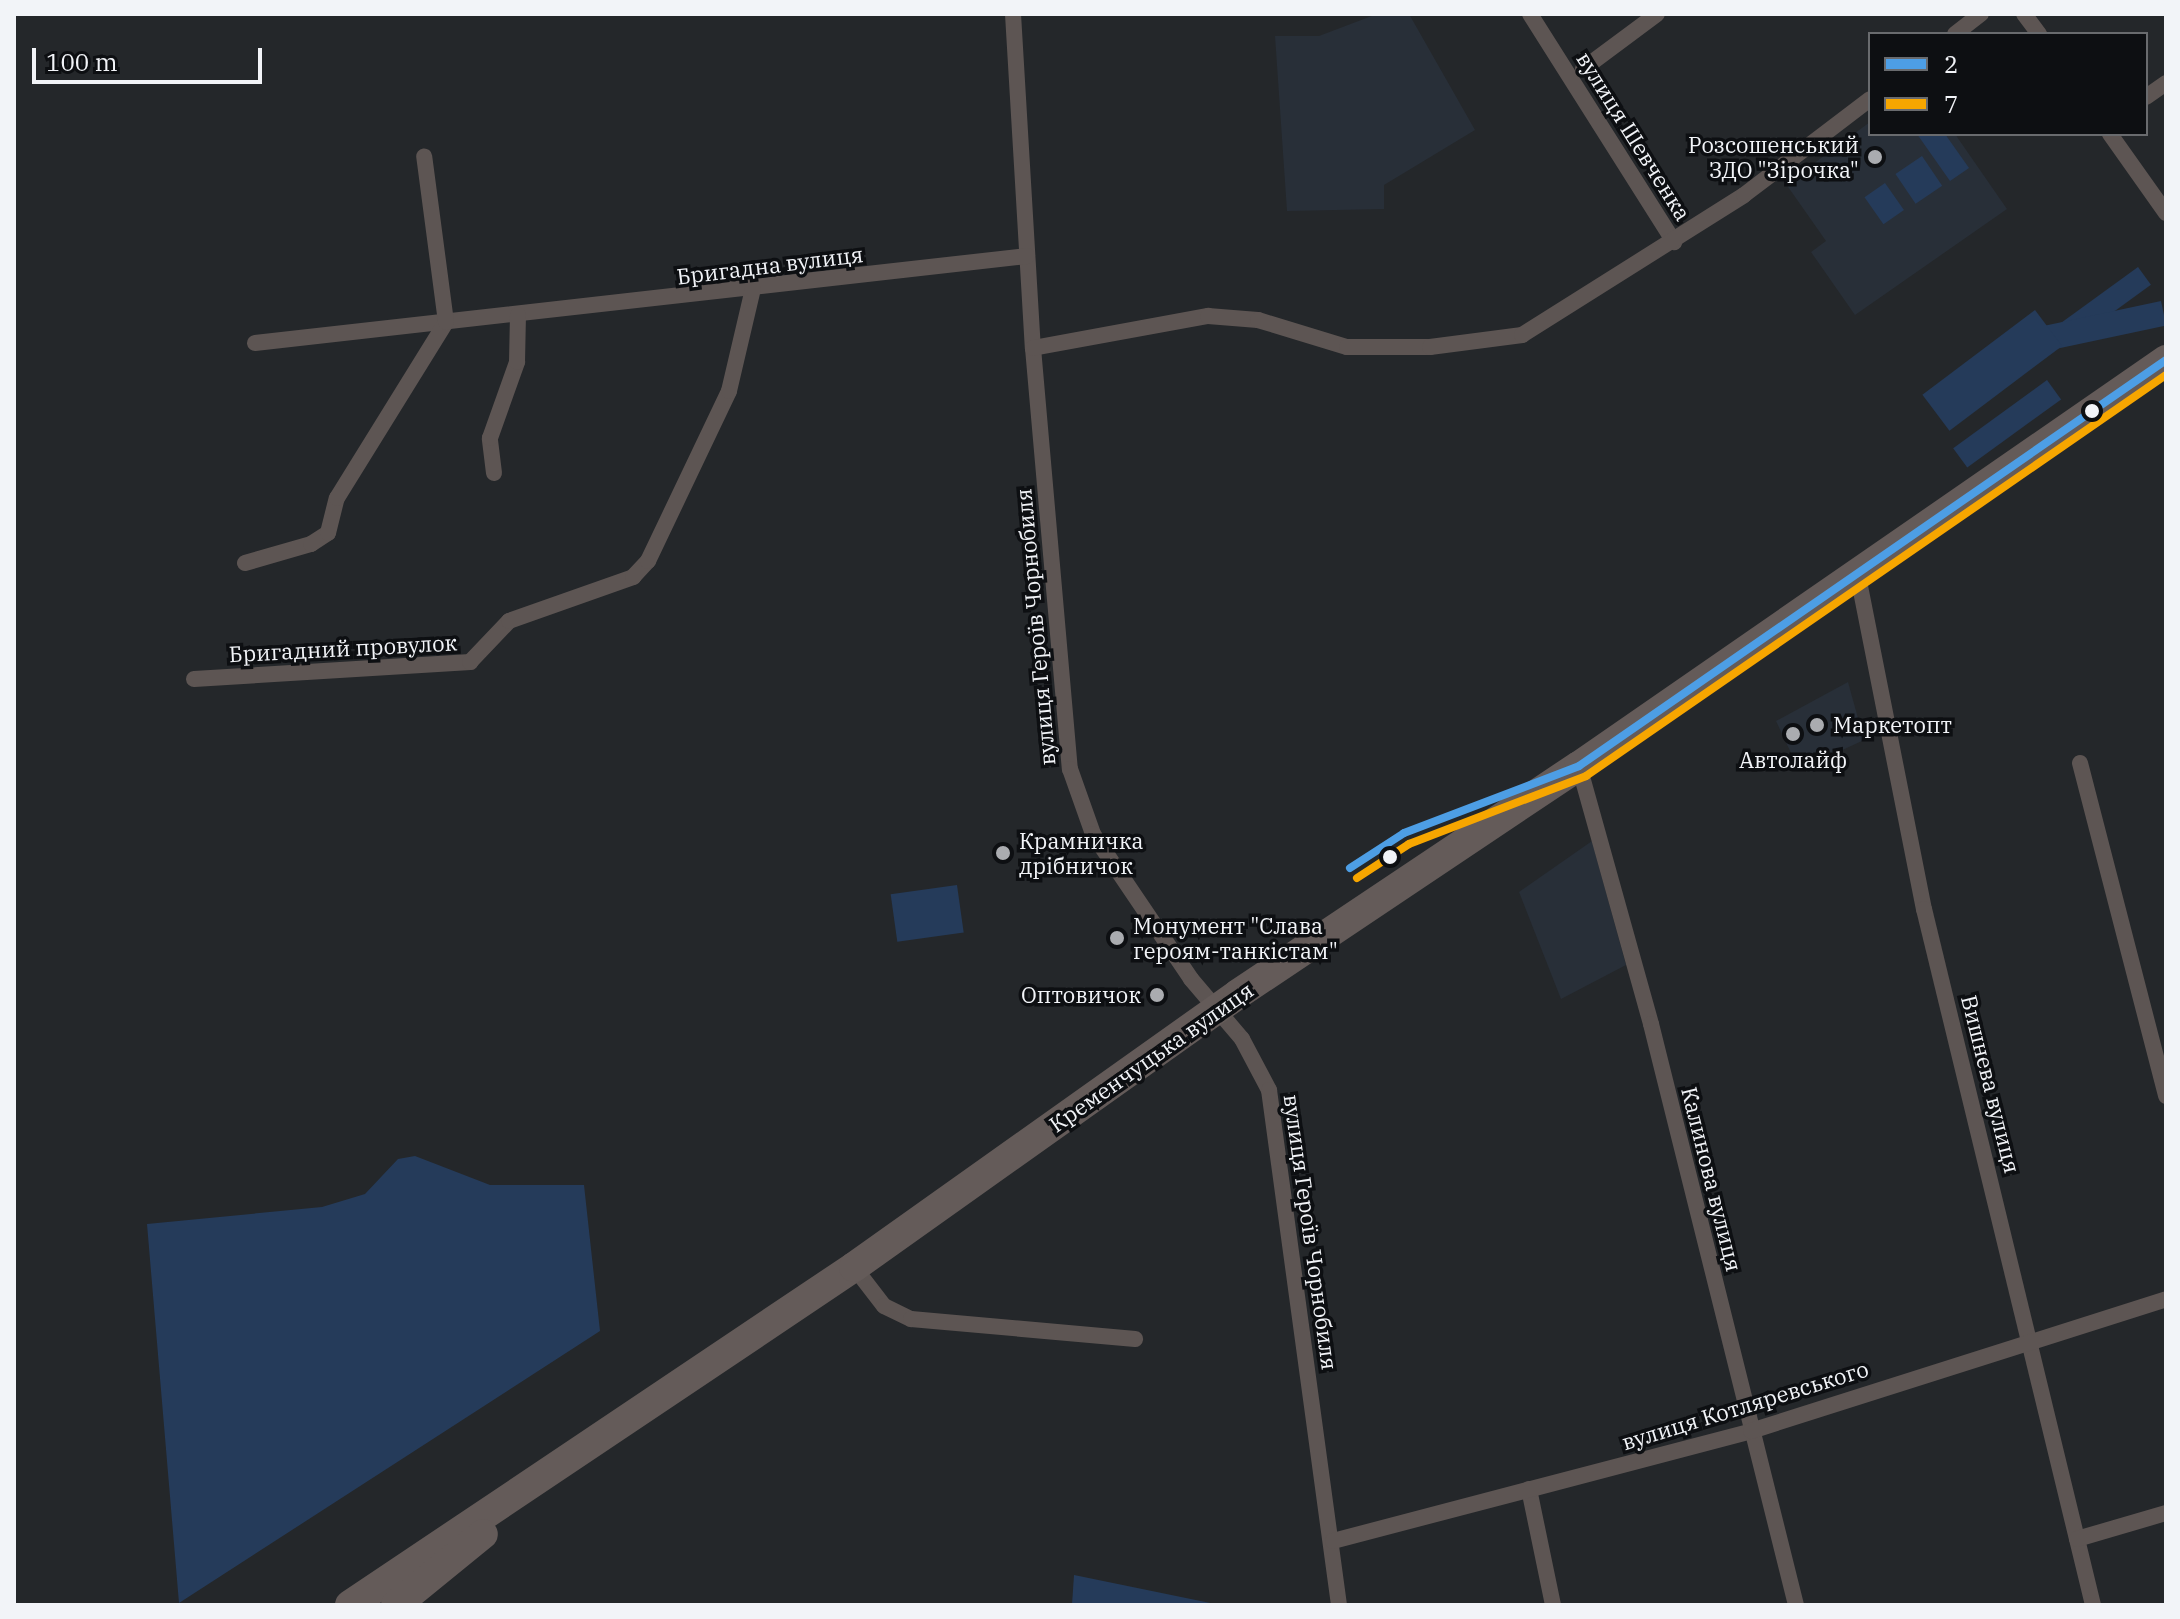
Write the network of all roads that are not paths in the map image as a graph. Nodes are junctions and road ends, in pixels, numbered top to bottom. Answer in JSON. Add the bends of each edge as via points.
{"nodes":[{"id":1,"x":1013,"y":14,"type":"edge"},
{"id":2,"x":1530,"y":14,"type":"edge"},
{"id":3,"x":1657,"y":14,"type":"edge"},
{"id":4,"x":1981,"y":14,"type":"edge"},
{"id":5,"x":2024,"y":14,"type":"edge"},
{"id":6,"x":1958,"y":32,"type":"edge"},
{"id":7,"x":2038,"y":32,"type":"edge"},
{"id":8,"x":1583,"y":69,"type":"dead end"},
{"id":9,"x":2166,"y":83,"type":"edge"},
{"id":10,"x":2148,"y":96,"type":"edge"},
{"id":11,"x":1868,"y":100,"type":"edge"},
{"id":12,"x":2111,"y":136,"type":"edge"},
{"id":13,"x":424,"y":156,"type":"dead end"},
{"id":14,"x":2166,"y":213,"type":"edge"},
{"id":15,"x":1674,"y":242,"type":"junction"},
{"id":16,"x":1027,"y":256,"type":"junction"},
{"id":17,"x":753,"y":289,"type":"junction"},
{"id":18,"x":518,"y":315,"type":"junction"},
{"id":19,"x":446,"y":322,"type":"junction"},
{"id":20,"x":255,"y":343,"type":"dead end"},
{"id":21,"x":1033,"y":348,"type":"junction"},
{"id":22,"x":2166,"y":360,"type":"edge"},
{"id":23,"x":494,"y":473,"type":"dead end"},
{"id":24,"x":245,"y":563,"type":"dead end"},
{"id":25,"x":1857,"y":571,"type":"junction"},
{"id":26,"x":194,"y":679,"type":"dead end"},
{"id":27,"x":2080,"y":763,"type":"dead end"},
{"id":28,"x":1579,"y":766,"type":"junction"},
{"id":29,"x":1216,"y":1009,"type":"junction"},
{"id":30,"x":2166,"y":1096,"type":"edge"},
{"id":31,"x":854,"y":1267,"type":"junction"},
{"id":32,"x":2166,"y":1299,"type":"edge"},
{"id":33,"x":2032,"y":1338,"type":"junction"},
{"id":34,"x":1135,"y":1339,"type":"dead end"},
{"id":35,"x":1751,"y":1431,"type":"junction"},
{"id":36,"x":573,"y":1457,"type":"junction"},
{"id":37,"x":1529,"y":1489,"type":"junction"},
{"id":38,"x":2166,"y":1513,"type":"edge"},
{"id":39,"x":2077,"y":1539,"type":"junction"},
{"id":40,"x":1333,"y":1541,"type":"junction"},
{"id":41,"x":350,"y":1605,"type":"edge"},
{"id":42,"x":396,"y":1605,"type":"edge"},
{"id":43,"x":1339,"y":1605,"type":"edge"},
{"id":44,"x":1553,"y":1605,"type":"edge"},
{"id":45,"x":1796,"y":1605,"type":"edge"},
{"id":46,"x":2093,"y":1605,"type":"edge"}],
"edges":[{"from":1,"to":16,"type":"street","name":"вулиця Героїв Чорнобиля"},
{"from":2,"to":15,"type":"street","name":"вулиця Шевченка"},
{"from":3,"to":8,"type":"street"},
{"from":4,"to":6,"type":"street"},
{"from":5,"to":7,"type":"street"},
{"from":9,"to":10,"type":"street"},
{"from":11,"to":15,"type":"street","name":"вулиця Шевченка"},
{"from":12,"to":14,"type":"street"},
{"from":13,"to":19,"type":"street"},
{"from":15,"to":21,"type":"street","name":"вулиця Шевченка","via":[[1547,323],[1497,340],[1347,347],[1258,320],[1208,316]]},
{"from":16,"to":17,"type":"street","name":"Бригадна вулиця"},
{"from":16,"to":21,"type":"street","name":"вулиця Героїв Чорнобиля"},
{"from":17,"to":18,"type":"street","name":"Бригадна вулиця"},
{"from":17,"to":26,"type":"street","name":"Бригадний провулок","via":[[729,391],[648,561],[633,577],[509,621],[470,662]]},
{"from":18,"to":19,"type":"street","name":"Бригадна вулиця"},
{"from":18,"to":23,"type":"street","via":[[517,362],[490,438]]},
{"from":19,"to":20,"type":"street","name":"Бригадна вулиця"},
{"from":19,"to":24,"type":"street","via":[[337,498],[328,533],[311,544]]},
{"from":21,"to":29,"type":"street","name":"вулиця Героїв Чорнобиля","via":[[1075,790],[1093,834]]},
{"from":22,"to":25,"type":"highway","name":"Кременчуцька вулиця"},
{"from":25,"to":28,"type":"highway","name":"Кременчуцька вулиця"},
{"from":25,"to":33,"type":"street","name":"Вишнева вулиця","via":[[1924,909]]},
{"from":27,"to":30,"type":"street"},
{"from":28,"to":29,"type":"highway","name":"Кременчуцька вулиця"},
{"from":28,"to":35,"type":"street","name":"Калинова вулиця","via":[[1651,1024]]},
{"from":29,"to":31,"type":"highway","name":"Кременчуцька вулиця"},
{"from":29,"to":40,"type":"street","name":"вулиця Героїв Чорнобиля","via":[[1257,1062],[1269,1090]]},
{"from":31,"to":34,"type":"street","via":[[884,1306],[911,1319]]},
{"from":31,"to":36,"type":"highway","name":"Кременчуцька вулиця"},
{"from":32,"to":33,"type":"street","name":"вулиця Котляревського"},
{"from":33,"to":35,"type":"street","name":"вулиця Котляревського"},
{"from":33,"to":39,"type":"street","name":"Вишнева вулиця"},
{"from":35,"to":37,"type":"street","name":"вулиця Котляревського"},
{"from":35,"to":45,"type":"street","name":"Калинова вулиця"},
{"from":36,"to":41,"type":"highway"},
{"from":36,"to":42,"type":"highway"},
{"from":37,"to":40,"type":"street","name":"вулиця Котляревського"},
{"from":37,"to":44,"type":"street"},
{"from":38,"to":39,"type":"street"},
{"from":39,"to":46,"type":"street","name":"Вишнева вулиця"},
{"from":40,"to":43,"type":"street","name":"вулиця Героїв Чорнобиля"}]}
